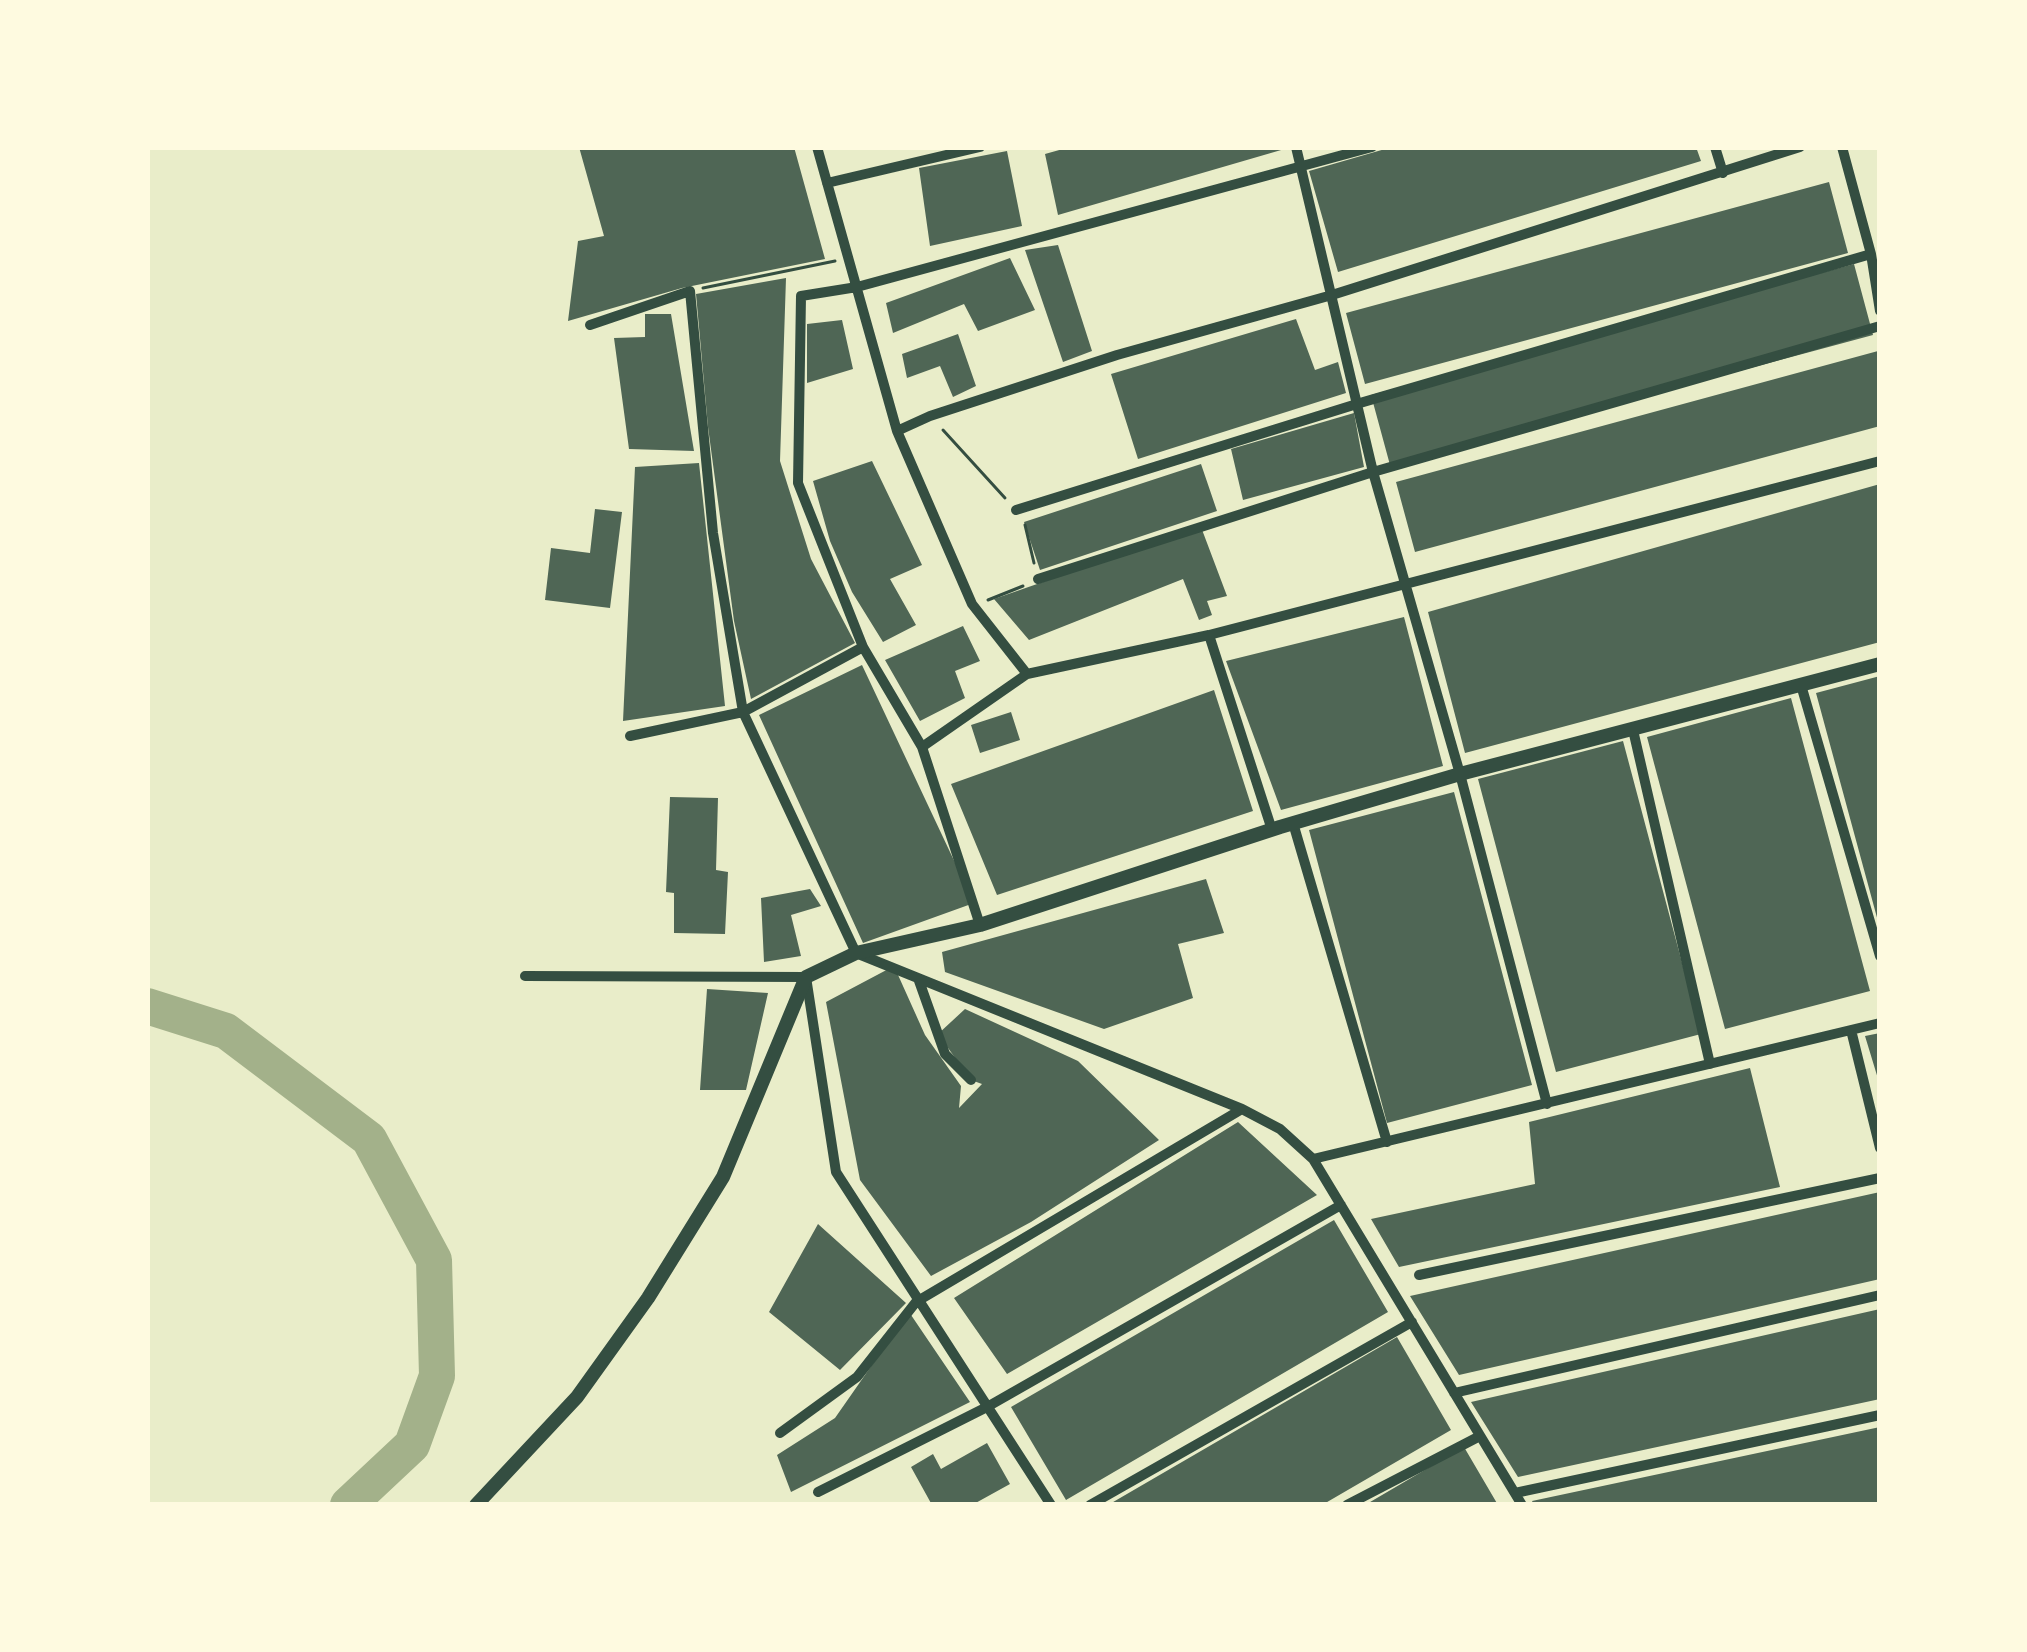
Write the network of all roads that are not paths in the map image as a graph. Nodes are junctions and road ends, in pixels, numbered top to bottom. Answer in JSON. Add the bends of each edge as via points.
{"nodes":[{"id":1,"x":817,"y":147,"type":"edge"},
{"id":2,"x":980,"y":147,"type":"edge"},
{"id":3,"x":1296,"y":147,"type":"edge"},
{"id":4,"x":1372,"y":147,"type":"edge"},
{"id":5,"x":1715,"y":147,"type":"edge"},
{"id":6,"x":1800,"y":147,"type":"edge"},
{"id":7,"x":1842,"y":147,"type":"edge"},
{"id":8,"x":1298,"y":167,"type":"junction"},
{"id":9,"x":1723,"y":173,"type":"junction"},
{"id":10,"x":826,"y":183,"type":"junction"},
{"id":11,"x":1871,"y":254,"type":"junction"},
{"id":12,"x":857,"y":287,"type":"junction"},
{"id":13,"x":1332,"y":295,"type":"junction"},
{"id":14,"x":1880,"y":311,"type":"edge"},
{"id":15,"x":590,"y":325,"type":"dead end"},
{"id":16,"x":1880,"y":326,"type":"edge"},
{"id":17,"x":1360,"y":403,"type":"junction"},
{"id":18,"x":897,"y":431,"type":"junction"},
{"id":19,"x":1880,"y":460,"type":"edge"},
{"id":20,"x":1373,"y":472,"type":"junction"},
{"id":21,"x":1016,"y":511,"type":"road end"},
{"id":22,"x":1038,"y":579,"type":"road end"},
{"id":23,"x":1407,"y":582,"type":"junction"},
{"id":24,"x":1209,"y":635,"type":"junction"},
{"id":25,"x":863,"y":647,"type":"junction"},
{"id":26,"x":1880,"y":664,"type":"edge"},
{"id":27,"x":1027,"y":674,"type":"junction"},
{"id":28,"x":1802,"y":686,"type":"junction"},
{"id":29,"x":743,"y":712,"type":"junction"},
{"id":30,"x":1633,"y":730,"type":"junction"},
{"id":31,"x":630,"y":736,"type":"dead end"},
{"id":32,"x":922,"y":747,"type":"junction"},
{"id":33,"x":1460,"y":774,"type":"junction"},
{"id":34,"x":1293,"y":823,"type":"junction"},
{"id":35,"x":1270,"y":830,"type":"junction"},
{"id":36,"x":980,"y":925,"type":"junction"},
{"id":37,"x":856,"y":953,"type":"junction"},
{"id":38,"x":1880,"y":956,"type":"edge"},
{"id":39,"x":526,"y":976,"type":"dead end"},
{"id":40,"x":806,"y":977,"type":"junction"},
{"id":41,"x":918,"y":978,"type":"junction"},
{"id":42,"x":1880,"y":1023,"type":"edge"},
{"id":43,"x":1851,"y":1030,"type":"junction"},
{"id":44,"x":1710,"y":1064,"type":"junction"},
{"id":45,"x":971,"y":1080,"type":"dead end"},
{"id":46,"x":1547,"y":1104,"type":"junction"},
{"id":47,"x":1242,"y":1109,"type":"junction"},
{"id":48,"x":1387,"y":1142,"type":"junction"},
{"id":49,"x":1880,"y":1148,"type":"edge"},
{"id":50,"x":1313,"y":1159,"type":"junction"},
{"id":51,"x":1880,"y":1178,"type":"edge"},
{"id":52,"x":1341,"y":1205,"type":"junction"},
{"id":53,"x":1420,"y":1275,"type":"dead end"},
{"id":54,"x":1880,"y":1295,"type":"edge"},
{"id":55,"x":916,"y":1302,"type":"junction"},
{"id":56,"x":1412,"y":1322,"type":"junction"},
{"id":57,"x":1454,"y":1393,"type":"junction"},
{"id":58,"x":987,"y":1407,"type":"junction"},
{"id":59,"x":1880,"y":1415,"type":"edge"},
{"id":60,"x":780,"y":1433,"type":"dead end"},
{"id":61,"x":1480,"y":1436,"type":"junction"},
{"id":62,"x":818,"y":1492,"type":"dead end"},
{"id":63,"x":1518,"y":1499,"type":"edge"},
{"id":64,"x":476,"y":1505,"type":"edge"},
{"id":65,"x":1051,"y":1505,"type":"edge"},
{"id":66,"x":1090,"y":1505,"type":"edge"},
{"id":67,"x":1347,"y":1505,"type":"edge"}],
"edges":[{"from":1,"to":10,"type":"street"},
{"from":2,"to":10,"type":"street"},
{"from":3,"to":8,"type":"street"},
{"from":4,"to":8,"type":"street"},
{"from":5,"to":9,"type":"street"},
{"from":6,"to":9,"type":"street"},
{"from":7,"to":11,"type":"street"},
{"from":8,"to":12,"type":"street"},
{"from":8,"to":13,"type":"street"},
{"from":9,"to":13,"type":"street"},
{"from":10,"to":12,"type":"street"},
{"from":11,"to":14,"type":"street"},
{"from":11,"to":17,"type":"street"},
{"from":12,"to":18,"type":"street"},
{"from":12,"to":25,"type":"street","via":[[801,296],[798,483]]},
{"from":13,"to":17,"type":"street"},
{"from":13,"to":18,"type":"street"},
{"from":15,"to":29,"type":"street","via":[[690,291],[713,532]]},
{"from":16,"to":20,"type":"street"},
{"from":17,"to":20,"type":"street"},
{"from":17,"to":21,"type":"street"},
{"from":18,"to":27,"type":"street","via":[[972,604]]},
{"from":19,"to":23,"type":"street"},
{"from":20,"to":22,"type":"street"},
{"from":20,"to":23,"type":"street"},
{"from":23,"to":24,"type":"street"},
{"from":23,"to":33,"type":"street"},
{"from":24,"to":27,"type":"street"},
{"from":24,"to":35,"type":"street"},
{"from":25,"to":29,"type":"street"},
{"from":25,"to":32,"type":"street"},
{"from":26,"to":28,"type":"street"},
{"from":27,"to":32,"type":"street"},
{"from":28,"to":30,"type":"street"},
{"from":28,"to":38,"type":"street"},
{"from":29,"to":31,"type":"street"},
{"from":29,"to":37,"type":"street"},
{"from":30,"to":33,"type":"street"},
{"from":30,"to":44,"type":"street"},
{"from":32,"to":36,"type":"street"},
{"from":33,"to":34,"type":"street"},
{"from":33,"to":46,"type":"street"},
{"from":34,"to":35,"type":"street"},
{"from":34,"to":48,"type":"street"},
{"from":35,"to":36,"type":"street"},
{"from":36,"to":37,"type":"street"},
{"from":37,"to":40,"type":"street"},
{"from":37,"to":41,"type":"street"},
{"from":39,"to":40,"type":"street"},
{"from":40,"to":55,"type":"street","via":[[836,1172]]},
{"from":40,"to":64,"type":"street","via":[[722,1177],[660,1277],[577,1397]]},
{"from":41,"to":45,"type":"street","via":[[945,1054]]},
{"from":41,"to":47,"type":"street"},
{"from":42,"to":43,"type":"street"},
{"from":43,"to":44,"type":"street"},
{"from":43,"to":49,"type":"street"},
{"from":44,"to":46,"type":"street"},
{"from":46,"to":48,"type":"street"},
{"from":47,"to":50,"type":"street"},
{"from":47,"to":55,"type":"street"},
{"from":48,"to":50,"type":"street"},
{"from":50,"to":52,"type":"street"},
{"from":51,"to":53,"type":"street"},
{"from":52,"to":56,"type":"street"},
{"from":52,"to":58,"type":"street"},
{"from":54,"to":57,"type":"street"},
{"from":55,"to":58,"type":"street"},
{"from":55,"to":60,"type":"street","via":[[857,1377]]},
{"from":56,"to":57,"type":"street"},
{"from":56,"to":66,"type":"street"},
{"from":57,"to":61,"type":"street"},
{"from":58,"to":62,"type":"street"},
{"from":58,"to":65,"type":"street"},
{"from":59,"to":63,"type":"street"},
{"from":61,"to":63,"type":"street"},
{"from":61,"to":67,"type":"street"}]}
